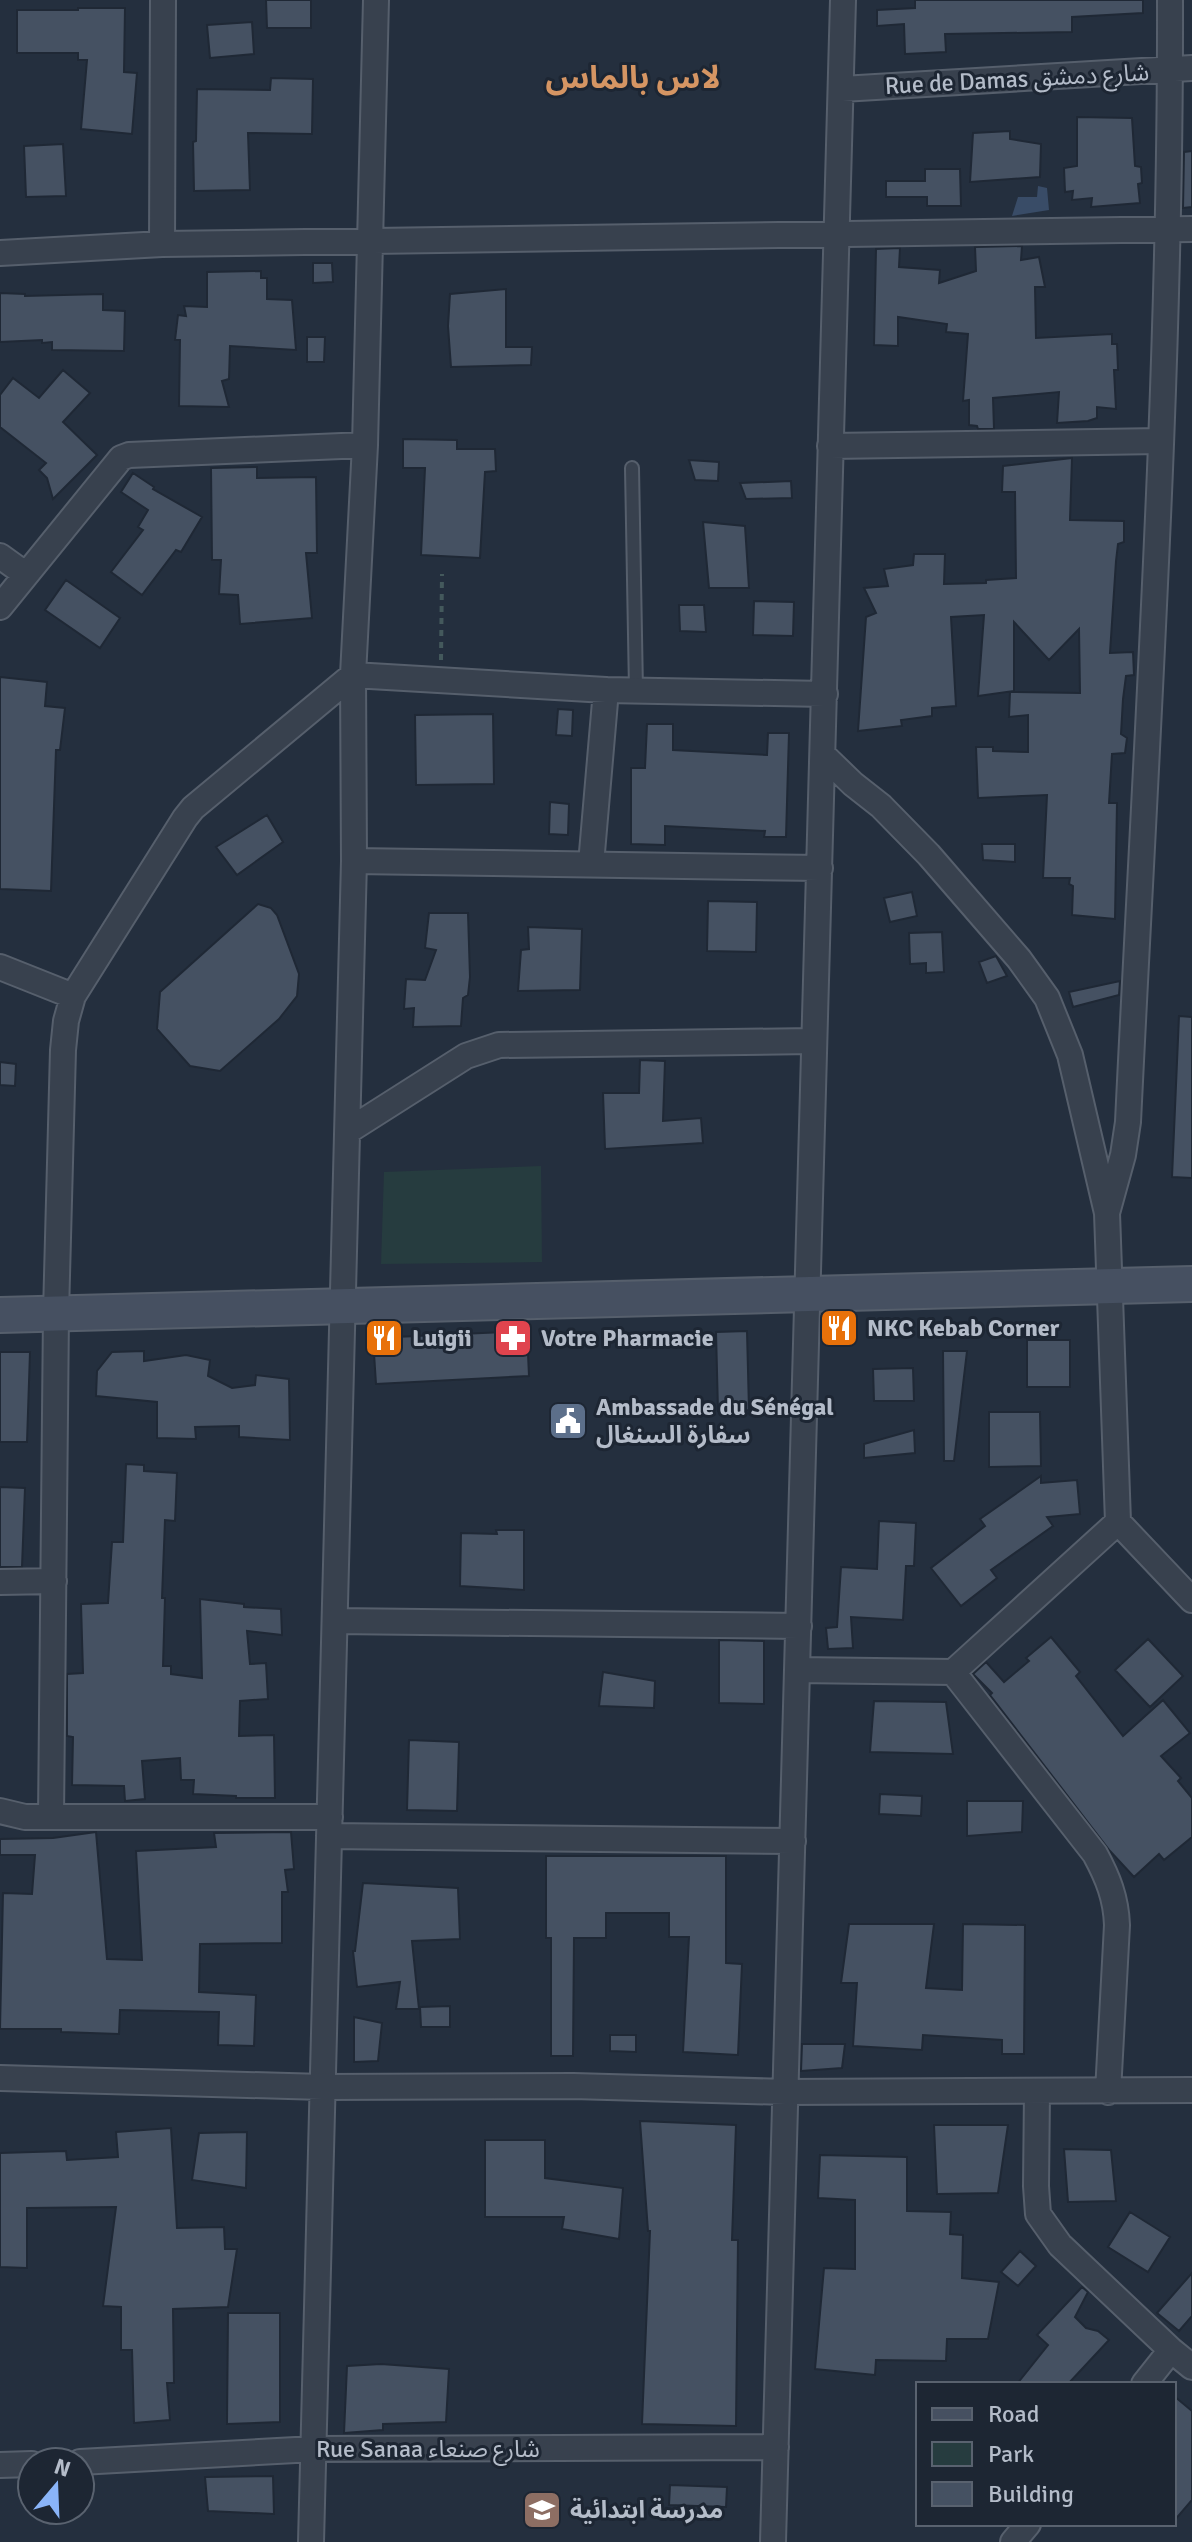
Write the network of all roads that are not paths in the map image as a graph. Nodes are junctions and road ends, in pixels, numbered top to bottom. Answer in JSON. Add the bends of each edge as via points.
{"nodes":[{"id":1,"x":163,"y":0,"type":"edge"},
{"id":2,"x":376,"y":0,"type":"edge"},
{"id":3,"x":843,"y":0,"type":"edge"},
{"id":4,"x":1170,"y":0,"type":"edge"},
{"id":5,"x":1181,"y":69,"type":"edge"},
{"id":6,"x":842,"y":89,"type":"junction"},
{"id":7,"x":1180,"y":230,"type":"edge"},
{"id":8,"x":837,"y":233,"type":"junction"},
{"id":9,"x":370,"y":240,"type":"junction"},
{"id":10,"x":162,"y":244,"type":"junction"},
{"id":11,"x":0,"y":253,"type":"edge"},
{"id":12,"x":1161,"y":441,"type":"junction"},
{"id":13,"x":365,"y":445,"type":"junction"},
{"id":14,"x":830,"y":446,"type":"junction"},
{"id":15,"x":632,"y":468,"type":"dead end"},
{"id":16,"x":0,"y":556,"type":"edge"},
{"id":17,"x":25,"y":574,"type":"junction"},
{"id":18,"x":0,"y":607,"type":"edge"},
{"id":19,"x":353,"y":675,"type":"junction"},
{"id":20,"x":606,"y":690,"type":"junction"},
{"id":21,"x":636,"y":690,"type":"junction"},
{"id":22,"x":825,"y":694,"type":"junction"},
{"id":23,"x":823,"y":755,"type":"junction"},
{"id":24,"x":354,"y":861,"type":"junction"},
{"id":25,"x":591,"y":864,"type":"junction"},
{"id":26,"x":820,"y":868,"type":"junction"},
{"id":27,"x":0,"y":967,"type":"edge"},
{"id":28,"x":73,"y":996,"type":"junction"},
{"id":29,"x":813,"y":1041,"type":"junction"},
{"id":30,"x":348,"y":1131,"type":"junction"},
{"id":31,"x":1107,"y":1213,"type":"junction"},
{"id":32,"x":1192,"y":1284,"type":"edge"},
{"id":33,"x":1110,"y":1286,"type":"junction"},
{"id":34,"x":808,"y":1294,"type":"junction"},
{"id":35,"x":343,"y":1306,"type":"junction"},
{"id":36,"x":56,"y":1313,"type":"junction"},
{"id":37,"x":0,"y":1315,"type":"edge"},
{"id":38,"x":1118,"y":1522,"type":"junction"},
{"id":39,"x":54,"y":1581,"type":"junction"},
{"id":40,"x":0,"y":1582,"type":"edge"},
{"id":41,"x":1192,"y":1600,"type":"edge"},
{"id":42,"x":335,"y":1621,"type":"junction"},
{"id":43,"x":799,"y":1626,"type":"junction"},
{"id":44,"x":797,"y":1670,"type":"junction"},
{"id":45,"x":953,"y":1672,"type":"junction"},
{"id":46,"x":0,"y":1811,"type":"edge"},
{"id":47,"x":51,"y":1817,"type":"junction"},
{"id":48,"x":330,"y":1826,"type":"junction"},
{"id":49,"x":793,"y":1841,"type":"junction"},
{"id":50,"x":0,"y":2078,"type":"edge"},
{"id":51,"x":323,"y":2087,"type":"junction"},
{"id":52,"x":1192,"y":2090,"type":"edge"},
{"id":53,"x":786,"y":2092,"type":"junction"},
{"id":54,"x":1037,"y":2092,"type":"junction"},
{"id":55,"x":1108,"y":2092,"type":"junction"},
{"id":56,"x":1171,"y":2350,"type":"junction"},
{"id":57,"x":1192,"y":2367,"type":"edge"},
{"id":58,"x":1146,"y":2382,"type":"edge"},
{"id":59,"x":776,"y":2447,"type":"junction"},
{"id":60,"x":314,"y":2449,"type":"junction"},
{"id":61,"x":96,"y":2461,"type":"edge"},
{"id":62,"x":1026,"y":2526,"type":"edge"},
{"id":63,"x":311,"y":2542,"type":"edge"},
{"id":64,"x":773,"y":2542,"type":"edge"},
{"id":65,"x":1013,"y":2542,"type":"edge"}],
"edges":[{"from":1,"to":10,"type":"street"},
{"from":2,"to":9,"type":"street"},
{"from":3,"to":6,"type":"street"},
{"from":4,"to":5,"type":"street"},
{"from":5,"to":6,"type":"street","name":"Rue de Damas شارع دمشق"},
{"from":5,"to":7,"type":"street"},
{"from":6,"to":8,"type":"street"},
{"from":7,"to":8,"type":"street"},
{"from":7,"to":12,"type":"street"},
{"from":8,"to":9,"type":"street"},
{"from":8,"to":14,"type":"street"},
{"from":9,"to":10,"type":"street"},
{"from":9,"to":13,"type":"street"},
{"from":10,"to":11,"type":"street"},
{"from":12,"to":14,"type":"street"},
{"from":12,"to":31,"type":"street","via":[[1128,1122]]},
{"from":13,"to":17,"type":"street","via":[[121,458]]},
{"from":13,"to":19,"type":"street"},
{"from":14,"to":22,"type":"street"},
{"from":15,"to":21,"type":"lane"},
{"from":16,"to":17,"type":"street"},
{"from":17,"to":18,"type":"street"},
{"from":19,"to":20,"type":"street"},
{"from":19,"to":24,"type":"street"},
{"from":19,"to":28,"type":"street","via":[[193,808]]},
{"from":20,"to":21,"type":"street"},
{"from":20,"to":25,"type":"street"},
{"from":21,"to":22,"type":"street"},
{"from":22,"to":23,"type":"street"},
{"from":23,"to":26,"type":"street"},
{"from":23,"to":31,"type":"street","via":[[929,855],[1047,998],[1070,1055]]},
{"from":24,"to":25,"type":"street"},
{"from":24,"to":30,"type":"street"},
{"from":25,"to":26,"type":"street"},
{"from":26,"to":29,"type":"street"},
{"from":27,"to":28,"type":"street"},
{"from":28,"to":36,"type":"street","via":[[63,1050]]},
{"from":29,"to":30,"type":"street","via":[[491,1047],[466,1056]]},
{"from":29,"to":34,"type":"street"},
{"from":30,"to":35,"type":"street"},
{"from":31,"to":33,"type":"street"},
{"from":32,"to":33,"type":"main road"},
{"from":33,"to":34,"type":"main road"},
{"from":33,"to":38,"type":"street"},
{"from":34,"to":35,"type":"main road"},
{"from":34,"to":43,"type":"street"},
{"from":35,"to":36,"type":"main road"},
{"from":35,"to":42,"type":"street"},
{"from":36,"to":37,"type":"main road"},
{"from":36,"to":39,"type":"street"},
{"from":38,"to":41,"type":"street"},
{"from":38,"to":45,"type":"street"},
{"from":39,"to":40,"type":"street"},
{"from":39,"to":47,"type":"street"},
{"from":42,"to":43,"type":"street"},
{"from":42,"to":48,"type":"street"},
{"from":43,"to":44,"type":"street"},
{"from":44,"to":45,"type":"street"},
{"from":44,"to":49,"type":"street"},
{"from":45,"to":55,"type":"street","via":[[1095,1854],[1108,1879],[1117,1925]]},
{"from":46,"to":47,"type":"street"},
{"from":47,"to":48,"type":"street"},
{"from":48,"to":49,"type":"street"},
{"from":48,"to":51,"type":"street"},
{"from":49,"to":53,"type":"street"},
{"from":50,"to":51,"type":"street"},
{"from":51,"to":53,"type":"street"},
{"from":51,"to":60,"type":"street"},
{"from":52,"to":55,"type":"street"},
{"from":53,"to":54,"type":"street"},
{"from":53,"to":59,"type":"street"},
{"from":54,"to":55,"type":"street"},
{"from":54,"to":56,"type":"street","via":[[1038,2214],[1060,2245]]},
{"from":56,"to":57,"type":"street"},
{"from":56,"to":58,"type":"street"},
{"from":59,"to":60,"type":"street","name":"Rue Sanaa شارع صنعاء"},
{"from":59,"to":64,"type":"street"},
{"from":60,"to":61,"type":"street","name":"Rue Sanaa شارع صنعاء"},
{"from":60,"to":63,"type":"street"},
{"from":62,"to":65,"type":"street"}]}
